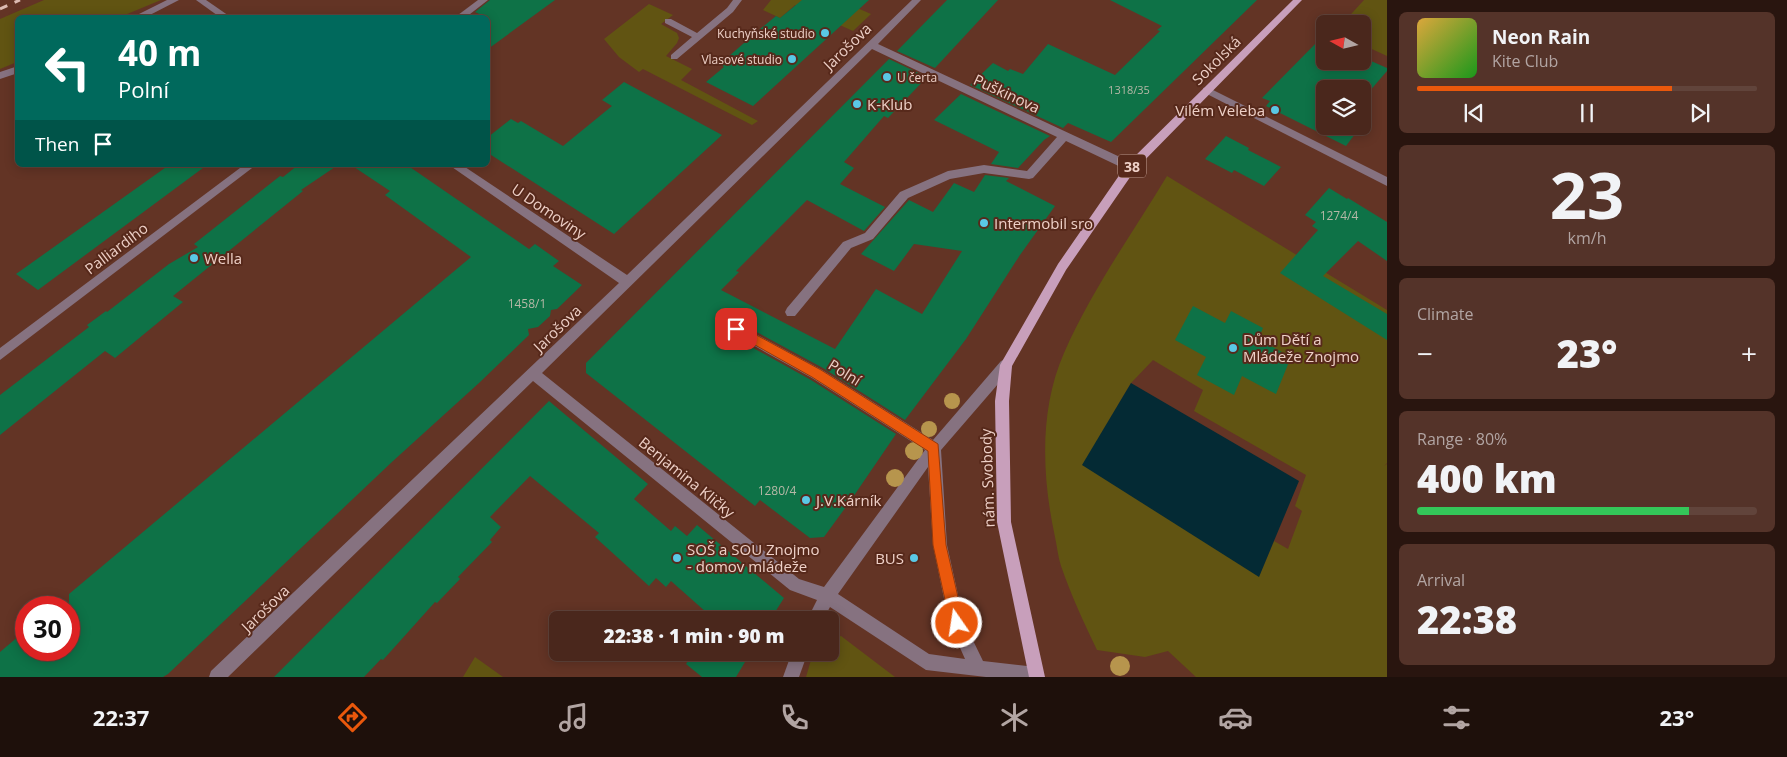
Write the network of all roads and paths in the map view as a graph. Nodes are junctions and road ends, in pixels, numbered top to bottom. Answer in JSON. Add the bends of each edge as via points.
{"nodes":[{"id":1,"x":175,"y":0,"type":"edge"},
{"id":2,"x":200,"y":0,"type":"edge"},
{"id":3,"x":484,"y":0,"type":"edge"},
{"id":4,"x":738,"y":0,"type":"edge"},
{"id":5,"x":917,"y":0,"type":"edge"},
{"id":6,"x":1298,"y":0,"type":"edge"},
{"id":7,"x":142,"y":15,"type":"edge"},
{"id":8,"x":223,"y":15,"type":"edge"},
{"id":9,"x":462,"y":15,"type":"edge"},
{"id":10,"x":668,"y":21,"type":"dead end"},
{"id":11,"x":698,"y":37,"type":"junction"},
{"id":12,"x":871,"y":45,"type":"junction"},
{"id":13,"x":674,"y":57,"type":"dead end"},
{"id":14,"x":15,"y":70,"type":"edge"},
{"id":15,"x":0,"y":76,"type":"edge"},
{"id":16,"x":1207,"y":90,"type":"junction"},
{"id":17,"x":1064,"y":136,"type":"junction"},
{"id":18,"x":248,"y":167,"type":"edge"},
{"id":19,"x":457,"y":167,"type":"edge"},
{"id":20,"x":1131,"y":167,"type":"junction"},
{"id":21,"x":1387,"y":182,"type":"edge"},
{"id":22,"x":628,"y":282,"type":"junction"},
{"id":23,"x":792,"y":312,"type":"dead end"},
{"id":24,"x":736,"y":329,"type":"dead end"},
{"id":25,"x":0,"y":355,"type":"edge"},
{"id":26,"x":1006,"y":364,"type":"junction"},
{"id":27,"x":533,"y":373,"type":"junction"},
{"id":28,"x":934,"y":448,"type":"junction"},
{"id":29,"x":826,"y":596,"type":"junction"},
{"id":30,"x":819,"y":611,"type":"edge"},
{"id":31,"x":797,"y":661,"type":"edge"},
{"id":32,"x":978,"y":668,"type":"junction"},
{"id":33,"x":1036,"y":676,"type":"edge"},
{"id":34,"x":217,"y":677,"type":"edge"},
{"id":35,"x":792,"y":677,"type":"edge"}],
"edges":[{"from":1,"to":7,"type":"street"},
{"from":2,"to":8,"type":"street"},
{"from":3,"to":9,"type":"street"},
{"from":4,"to":11,"type":"street"},
{"from":5,"to":12,"type":"street","name":"Jarošova"},
{"from":6,"to":16,"type":"main road","name":"Sokolská","number":"38"},
{"from":10,"to":11,"type":"street"},
{"from":11,"to":13,"type":"street"},
{"from":12,"to":17,"type":"street","name":"Puškinova"},
{"from":12,"to":22,"type":"street","name":"Jarošova"},
{"from":14,"to":15,"type":"street"},
{"from":16,"to":20,"type":"main road","name":"Sokolská","number":"38"},
{"from":16,"to":21,"type":"street"},
{"from":17,"to":20,"type":"street","name":"Puškinova"},
{"from":17,"to":23,"type":"street","via":[[1028,175],[984,169],[948,176],[904,195],[869,236],[847,245]]},
{"from":18,"to":25,"type":"street","name":"Palliardiho"},
{"from":19,"to":22,"type":"street","name":"U Domoviny"},
{"from":20,"to":26,"type":"main road","name":"Sokolská","number":"38","via":[[1062,267]]},
{"from":22,"to":27,"type":"street","name":"Jarošova"},
{"from":24,"to":28,"type":"street","name":"Polní","via":[[816,374]]},
{"from":26,"to":28,"type":"street"},
{"from":26,"to":33,"type":"main road","name":"nám. Svobody","number":"38","via":[[1002,401],[1004,522]]},
{"from":27,"to":29,"type":"street","name":"Benjamina Kličky","via":[[795,585]]},
{"from":27,"to":34,"type":"street","name":"Jarošova"},
{"from":28,"to":29,"type":"street"},
{"from":28,"to":32,"type":"street","via":[[940,545],[957,623]]},
{"from":29,"to":30,"type":"street"},
{"from":29,"to":32,"type":"street","name":"Benjamina Kličky","via":[[926,662]]},
{"from":31,"to":35,"type":"street"},
{"from":32,"to":33,"type":"street","name":"Benjamina Kličky"}]}
